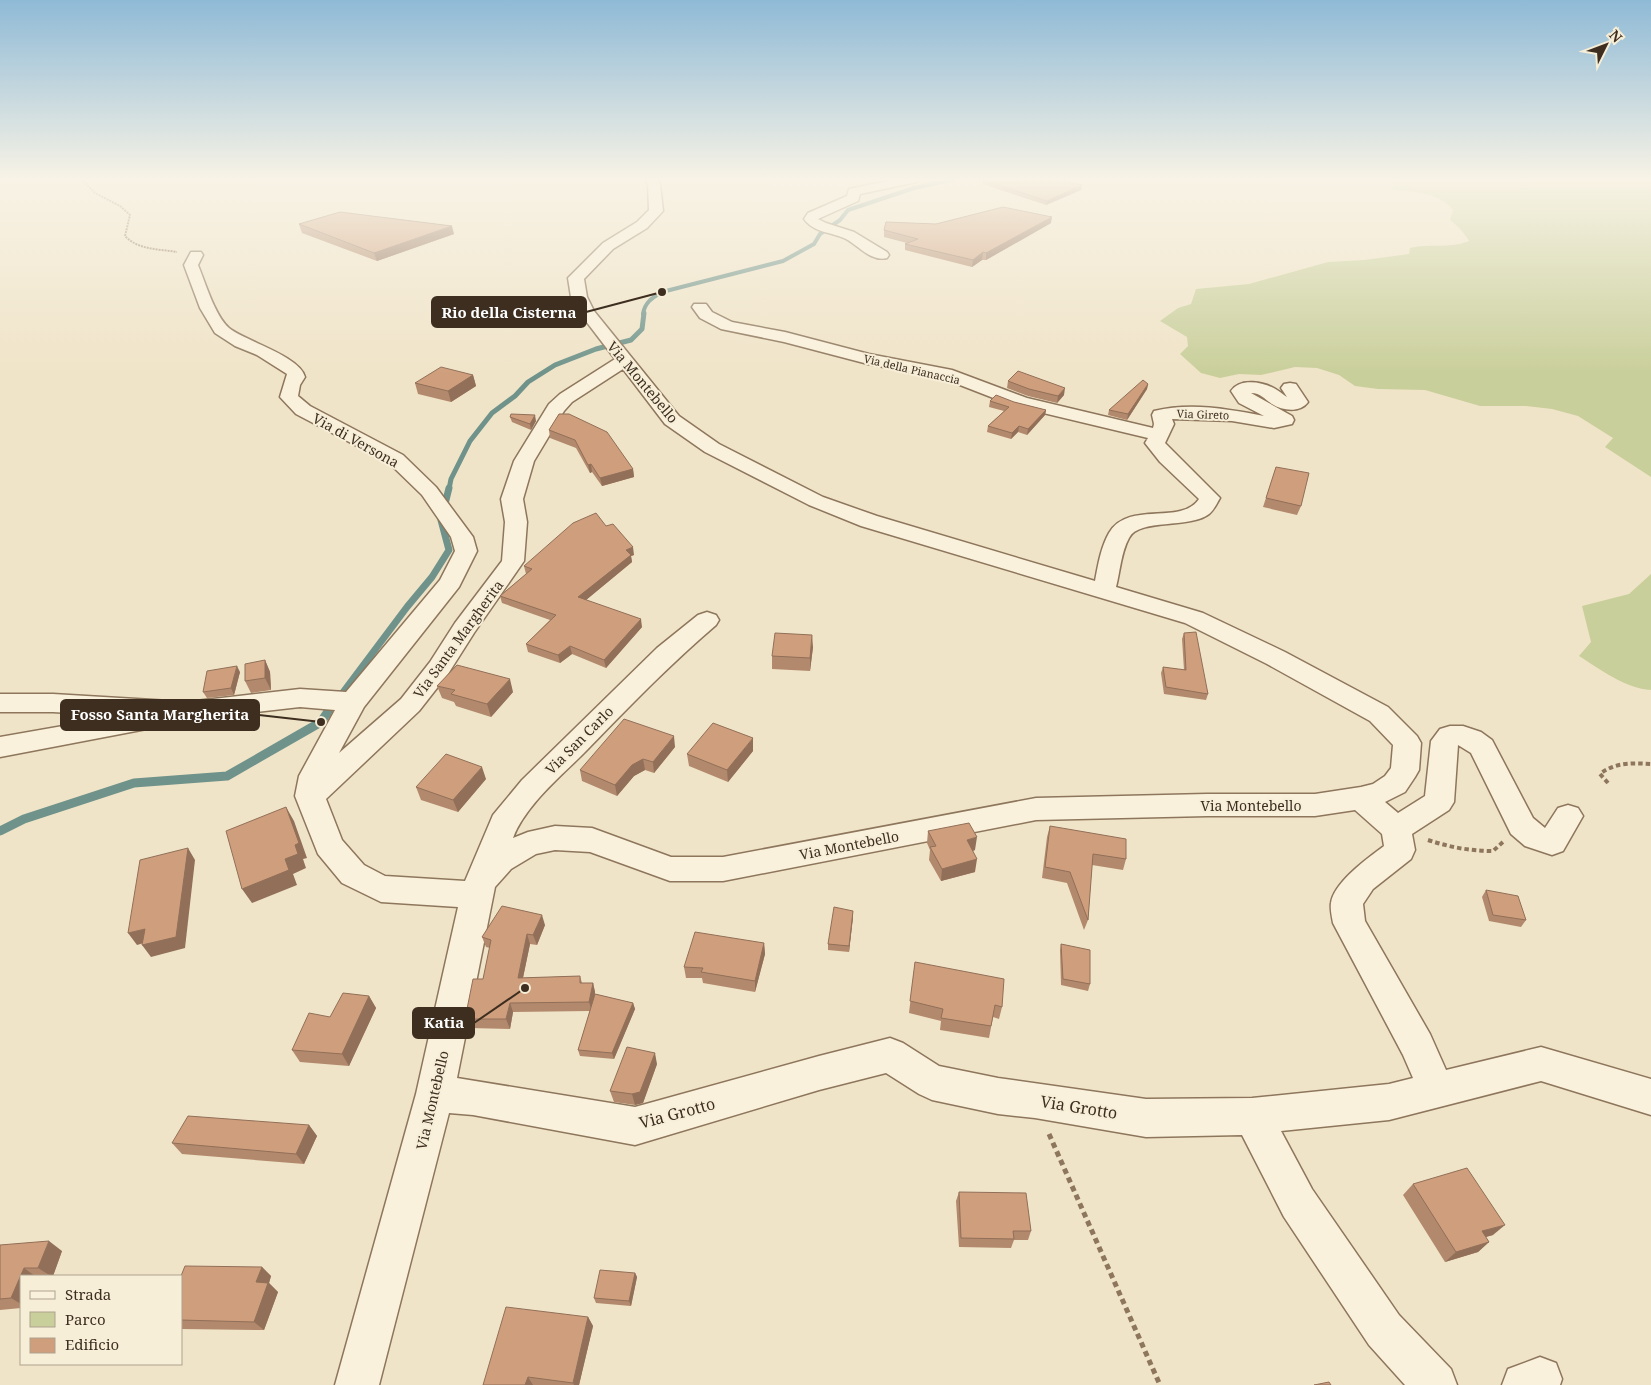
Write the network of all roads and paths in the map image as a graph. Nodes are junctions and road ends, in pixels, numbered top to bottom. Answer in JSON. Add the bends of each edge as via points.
{"nodes":[{"id":1,"x":134,"y":244,"type":"edge"},
{"id":2,"x":612,"y":244,"type":"edge"},
{"id":3,"x":863,"y":244,"type":"edge"},
{"id":4,"x":882,"y":254,"type":"dead end"},
{"id":5,"x":194,"y":258,"type":"joint"},
{"id":6,"x":700,"y":307,"type":"dead end"},
{"id":7,"x":617,"y":350,"type":"junction"},
{"id":8,"x":1290,"y":388,"type":"dead end"},
{"id":9,"x":1158,"y":435,"type":"junction"},
{"id":10,"x":1104,"y":590,"type":"junction"},
{"id":11,"x":707,"y":620,"type":"dead end"},
{"id":12,"x":339,"y":701,"type":"junction"},
{"id":13,"x":0,"y":704,"type":"edge"},
{"id":14,"x":187,"y":711,"type":"junction"},
{"id":15,"x":0,"y":747,"type":"edge"},
{"id":16,"x":1651,"y":764,"type":"edge"},
{"id":17,"x":1608,"y":783,"type":"dead end"},
{"id":18,"x":310,"y":796,"type":"junction"},
{"id":19,"x":1361,"y":798,"type":"junction"},
{"id":20,"x":1515,"y":812,"type":"junction"},
{"id":21,"x":1568,"y":816,"type":"dead end"},
{"id":22,"x":1396,"y":828,"type":"junction"},
{"id":23,"x":479,"y":889,"type":"junction"},
{"id":24,"x":1436,"y":1090,"type":"junction"},
{"id":25,"x":436,"y":1094,"type":"junction"},
{"id":26,"x":1651,"y":1097,"type":"edge"},
{"id":27,"x":1034,"y":1100,"type":"junction"},
{"id":28,"x":1252,"y":1116,"type":"junction"},
{"id":29,"x":357,"y":1385,"type":"edge"},
{"id":30,"x":1160,"y":1385,"type":"edge"},
{"id":31,"x":1435,"y":1385,"type":"edge"}],
"edges":[{"from":1,"to":5,"type":"path","via":[[185,253]]},
{"from":2,"to":7,"type":"street","name":"Via Montebello","via":[[576,278],[583,305]]},
{"from":3,"to":4,"type":"street","via":[[873,252]]},
{"from":5,"to":12,"type":"street","name":"Via di Versona","via":[[191,265],[208,308],[221,330],[295,372],[289,397],[303,410],[396,459],[429,491],[462,537],[466,551],[451,582]]},
{"from":6,"to":9,"type":"street","name":"Via della Pianaccia","via":[[727,326],[946,374],[1021,402]]},
{"from":7,"to":10,"type":"street","name":"Via Montebello","via":[[672,420],[712,448],[816,501],[869,521]]},
{"from":7,"to":18,"type":"street","name":"Via Santa Margherita","via":[[556,408],[524,461],[512,499],[516,522],[513,561],[410,705]]},
{"from":8,"to":9,"type":"street","name":"Via Gireto","via":[[1299,402],[1296,405],[1279,401],[1257,388],[1240,391],[1245,399],[1285,420],[1281,422],[1273,424],[1235,416],[1167,413],[1161,416],[1164,424]]},
{"from":9,"to":10,"type":"street","via":[[1155,443],[1167,458],[1210,498],[1207,507],[1193,515],[1131,525],[1120,534]]},
{"from":10,"to":19,"type":"street","name":"Via Montebello","via":[[1194,618],[1379,714],[1407,743],[1405,770],[1395,784]]},
{"from":11,"to":23,"type":"street","name":"Via San Carlo","via":[[666,654],[532,788],[504,823]]},
{"from":12,"to":14,"type":"street","via":[[274,700]]},
{"from":12,"to":18,"type":"street","name":"Via di Versona","via":[[313,776]]},
{"from":13,"to":14,"type":"street","via":[[53,703]]},
{"from":14,"to":15,"type":"street"},
{"from":16,"to":17,"type":"path","via":[[1628,763],[1605,768],[1600,774]]},
{"from":18,"to":23,"type":"street","via":[[329,846],[353,874],[381,889]]},
{"from":19,"to":22,"type":"street"},
{"from":19,"to":23,"type":"street","name":"Via Montebello","via":[[1315,805],[1036,809],[723,869],[670,869],[592,840],[555,838],[528,844],[500,860]]},
{"from":20,"to":21,"type":"street","via":[[1522,826],[1536,838],[1552,844]]},
{"from":20,"to":22,"type":"path","via":[[1510,832],[1493,851],[1449,848]]},
{"from":20,"to":22,"type":"street","via":[[1482,747],[1467,737],[1455,735],[1445,741],[1439,802]]},
{"from":22,"to":24,"type":"street","via":[[1400,850],[1362,880],[1347,902],[1349,923],[1417,1046]]},
{"from":23,"to":25,"type":"street","name":"Via Montebello"},
{"from":24,"to":26,"type":"street","name":"Via Grotto","via":[[1541,1064]]},
{"from":24,"to":28,"type":"street","name":"Via Grotto","via":[[1389,1102]]},
{"from":25,"to":27,"type":"street","name":"Via Grotto","via":[[473,1097],[635,1126],[890,1055],[932,1082]]},
{"from":25,"to":29,"type":"street","name":"Via Montebello"},
{"from":27,"to":28,"type":"street","name":"Via Grotto","via":[[1146,1118]]},
{"from":27,"to":30,"type":"path"},
{"from":28,"to":31,"type":"street","via":[[1298,1203],[1378,1322]]}]}
